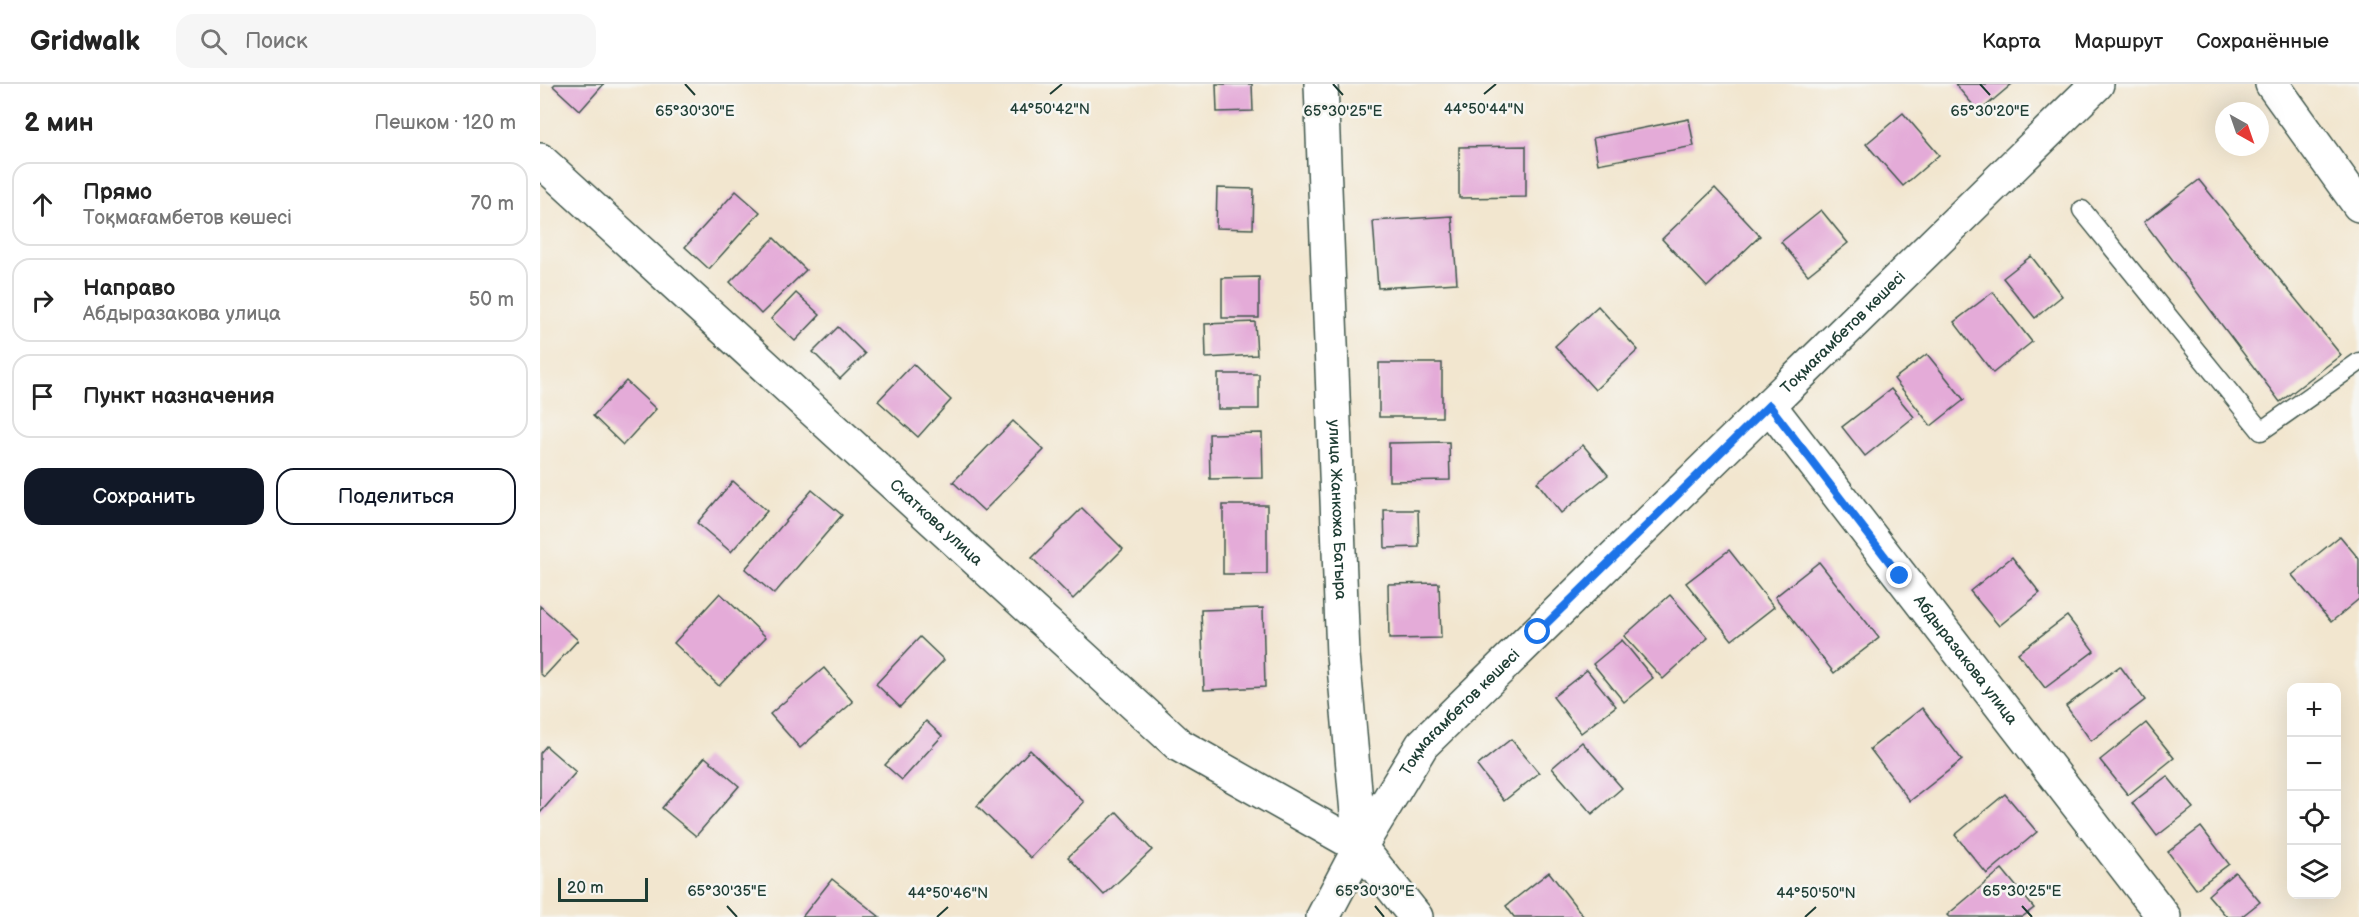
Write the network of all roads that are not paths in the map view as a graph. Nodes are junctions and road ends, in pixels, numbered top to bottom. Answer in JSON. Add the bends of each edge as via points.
{"nodes":[{"id":1,"x":1321,"y":84,"type":"edge"},
{"id":2,"x":2097,"y":84,"type":"edge"},
{"id":3,"x":2272,"y":84,"type":"edge"},
{"id":4,"x":540,"y":160,"type":"edge"},
{"id":5,"x":2359,"y":205,"type":"edge"},
{"id":6,"x":2082,"y":210,"type":"dead end"},
{"id":7,"x":2359,"y":362,"type":"edge"},
{"id":8,"x":1769,"y":405,"type":"junction"},
{"id":9,"x":1360,"y":847,"type":"junction"},
{"id":10,"x":1323,"y":917,"type":"edge"},
{"id":11,"x":1416,"y":917,"type":"edge"},
{"id":12,"x":2164,"y":917,"type":"edge"}],
"edges":[{"from":1,"to":9,"type":"street","name":"улица Жанкожа Батыра","via":[[1343,655]]},
{"from":2,"to":8,"type":"street","name":"Тоқмағамбетов көшесі"},
{"from":3,"to":5,"type":"street"},
{"from":4,"to":9,"type":"street","name":"Скаткова улица","via":[[1179,745]]},
{"from":6,"to":7,"type":"lane","via":[[2261,431]]},
{"from":8,"to":9,"type":"street","name":"Тоқмағамбетов көшесі","via":[[1422,745]]},
{"from":8,"to":12,"type":"street","name":"Абдыразакова улица"},
{"from":9,"to":10,"type":"street","name":"Тоқмағамбетов көшесі"},
{"from":9,"to":11,"type":"street"}]}
